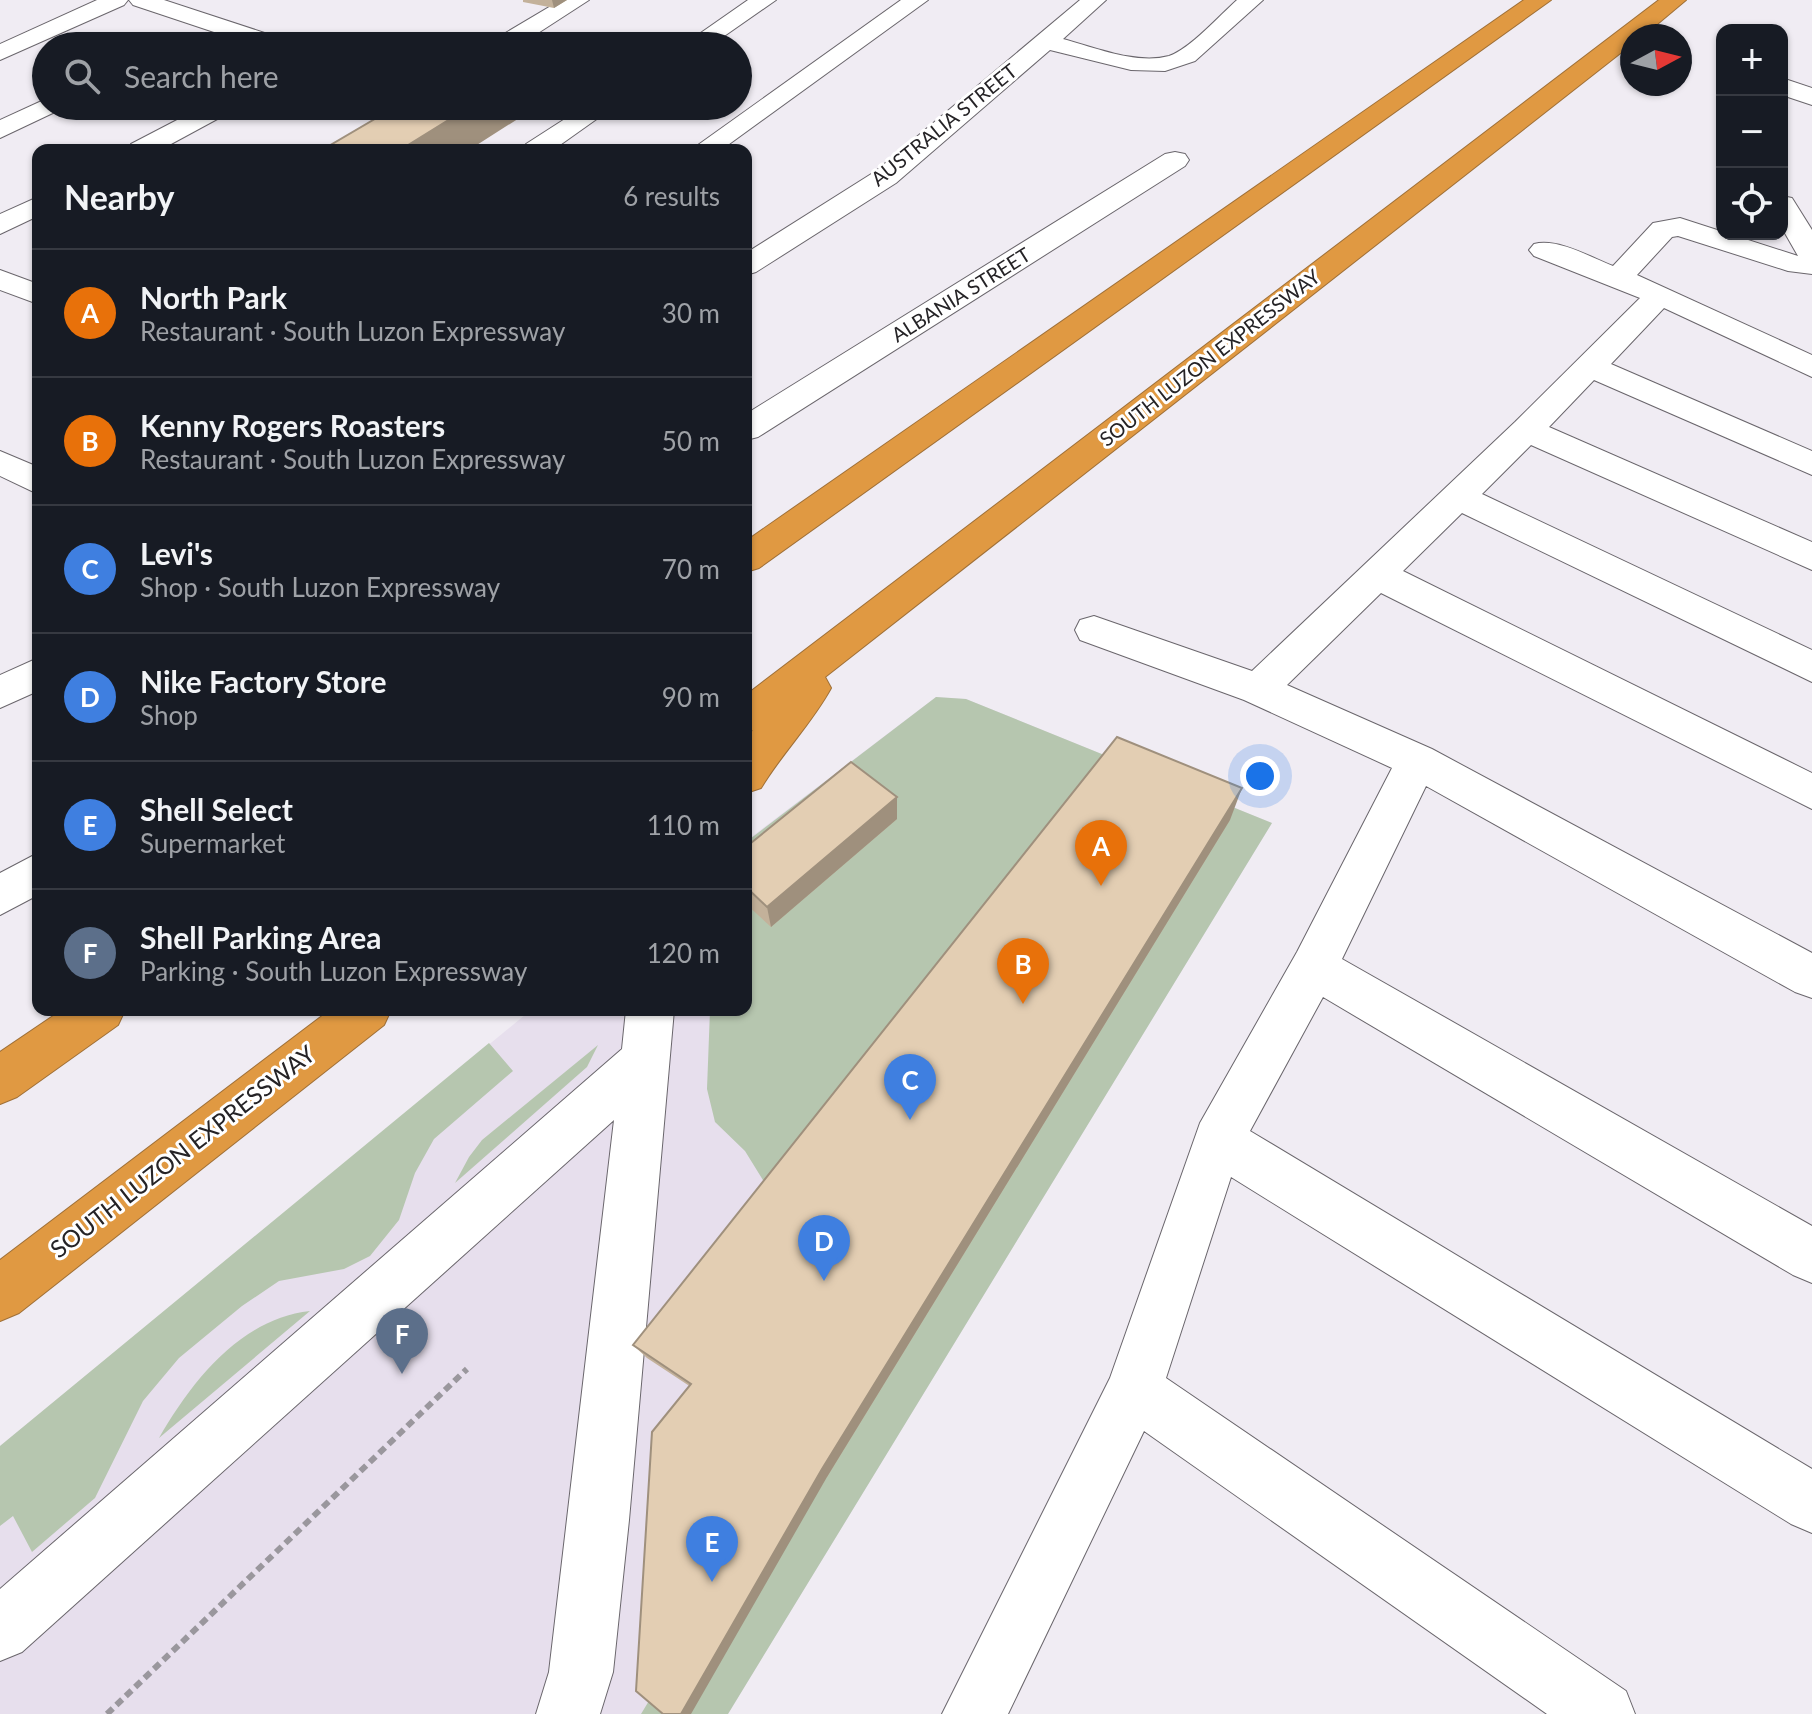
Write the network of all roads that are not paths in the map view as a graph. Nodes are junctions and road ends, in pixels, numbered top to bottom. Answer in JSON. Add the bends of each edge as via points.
{"nodes":[{"id":1,"x":116,"y":0,"type":"edge"},
{"id":2,"x":141,"y":0,"type":"edge"},
{"id":3,"x":577,"y":0,"type":"edge"},
{"id":4,"x":764,"y":0,"type":"edge"},
{"id":5,"x":916,"y":0,"type":"edge"},
{"id":6,"x":1094,"y":0,"type":"edge"},
{"id":7,"x":1251,"y":0,"type":"edge"},
{"id":8,"x":1539,"y":0,"type":"edge"},
{"id":9,"x":1674,"y":0,"type":"edge"},
{"id":10,"x":213,"y":24,"type":"junction"},
{"id":11,"x":46,"y":32,"type":"edge"},
{"id":12,"x":197,"y":32,"type":"edge"},
{"id":13,"x":237,"y":32,"type":"edge"},
{"id":14,"x":524,"y":32,"type":"edge"},
{"id":15,"x":715,"y":32,"type":"edge"},
{"id":16,"x":32,"y":38,"type":"edge"},
{"id":17,"x":1045,"y":41,"type":"junction"},
{"id":18,"x":0,"y":53,"type":"edge"},
{"id":19,"x":1788,"y":88,"type":"edge"},
{"id":20,"x":1812,"y":97,"type":"edge"},
{"id":21,"x":32,"y":114,"type":"edge"},
{"id":22,"x":752,"y":116,"type":"edge"},
{"id":23,"x":197,"y":120,"type":"edge"},
{"id":24,"x":581,"y":120,"type":"edge"},
{"id":25,"x":746,"y":120,"type":"edge"},
{"id":26,"x":0,"y":130,"type":"edge"},
{"id":27,"x":151,"y":144,"type":"edge"},
{"id":28,"x":544,"y":144,"type":"edge"},
{"id":29,"x":712,"y":144,"type":"edge"},
{"id":30,"x":1175,"y":160,"type":"dead end"},
{"id":31,"x":32,"y":208,"type":"edge"},
{"id":32,"x":1788,"y":214,"type":"edge"},
{"id":33,"x":0,"y":225,"type":"edge"},
{"id":34,"x":1544,"y":250,"type":"dead end"},
{"id":35,"x":1812,"y":254,"type":"edge"},
{"id":36,"x":752,"y":262,"type":"edge"},
{"id":37,"x":1812,"y":265,"type":"edge"},
{"id":38,"x":1618,"y":278,"type":"junction"},
{"id":39,"x":0,"y":279,"type":"edge"},
{"id":40,"x":32,"y":292,"type":"edge"},
{"id":41,"x":1660,"y":295,"type":"junction"},
{"id":42,"x":1591,"y":367,"type":"junction"},
{"id":43,"x":1812,"y":367,"type":"edge"},
{"id":44,"x":752,"y":425,"type":"edge"},
{"id":45,"x":1527,"y":430,"type":"junction"},
{"id":46,"x":0,"y":462,"type":"edge"},
{"id":47,"x":1812,"y":464,"type":"edge"},
{"id":48,"x":32,"y":479,"type":"edge"},
{"id":49,"x":1457,"y":496,"type":"junction"},
{"id":50,"x":752,"y":555,"type":"edge"},
{"id":51,"x":1812,"y":557,"type":"edge"},
{"id":52,"x":1378,"y":575,"type":"junction"},
{"id":53,"x":1094,"y":630,"type":"dead end"},
{"id":54,"x":855,"y":632,"type":"junction"},
{"id":55,"x":1812,"y":667,"type":"edge"},
{"id":56,"x":32,"y":676,"type":"edge"},
{"id":57,"x":1258,"y":689,"type":"junction"},
{"id":58,"x":0,"y":693,"type":"edge"},
{"id":59,"x":752,"y":712,"type":"edge"},
{"id":60,"x":1417,"y":761,"type":"junction"},
{"id":61,"x":752,"y":766,"type":"edge"},
{"id":62,"x":1812,"y":792,"type":"edge"},
{"id":63,"x":32,"y":876,"type":"edge"},
{"id":64,"x":0,"y":896,"type":"edge"},
{"id":65,"x":1314,"y":967,"type":"junction"},
{"id":66,"x":1812,"y":977,"type":"edge"},
{"id":67,"x":92,"y":1016,"type":"edge"},
{"id":68,"x":359,"y":1016,"type":"edge"},
{"id":69,"x":648,"y":1035,"type":"edge"},
{"id":70,"x":0,"y":1081,"type":"edge"},
{"id":71,"x":1218,"y":1140,"type":"junction"},
{"id":72,"x":1812,"y":1256,"type":"edge"},
{"id":73,"x":0,"y":1294,"type":"edge"},
{"id":74,"x":1134,"y":1390,"type":"junction"},
{"id":75,"x":1812,"y":1503,"type":"edge"},
{"id":76,"x":0,"y":1630,"type":"edge"},
{"id":77,"x":984,"y":1709,"type":"edge"},
{"id":78,"x":568,"y":1714,"type":"edge"},
{"id":79,"x":1603,"y":1714,"type":"edge"}],
"edges":[{"from":1,"to":11,"type":"street"},
{"from":2,"to":10,"type":"street"},
{"from":3,"to":14,"type":"street"},
{"from":4,"to":15,"type":"street"},
{"from":5,"to":22,"type":"street"},
{"from":6,"to":17,"type":"street","name":"AUSTRALIA STREET"},
{"from":7,"to":17,"type":"street","via":[[1180,60],[1128,63]]},
{"from":8,"to":50,"type":"highway"},
{"from":9,"to":54,"type":"highway","name":"SOUTH LUZON EXPRESSWAY"},
{"from":10,"to":12,"type":"street"},
{"from":10,"to":13,"type":"street"},
{"from":16,"to":18,"type":"street"},
{"from":17,"to":36,"type":"street","name":"AUSTRALIA STREET","via":[[886,177]]},
{"from":19,"to":20,"type":"street"},
{"from":21,"to":26,"type":"street"},
{"from":23,"to":27,"type":"street"},
{"from":24,"to":28,"type":"street"},
{"from":25,"to":29,"type":"street"},
{"from":30,"to":44,"type":"street","name":"ALBANIA STREET"},
{"from":31,"to":33,"type":"street"},
{"from":32,"to":35,"type":"street"},
{"from":34,"to":38,"type":"street"},
{"from":37,"to":38,"type":"street","via":[[1680,227],[1663,229]]},
{"from":38,"to":41,"type":"street"},
{"from":39,"to":40,"type":"street"},
{"from":41,"to":42,"type":"street"},
{"from":41,"to":43,"type":"street"},
{"from":42,"to":45,"type":"street"},
{"from":42,"to":47,"type":"street"},
{"from":45,"to":49,"type":"street"},
{"from":45,"to":51,"type":"street"},
{"from":46,"to":48,"type":"street"},
{"from":49,"to":52,"type":"street"},
{"from":49,"to":55,"type":"street"},
{"from":52,"to":57,"type":"street"},
{"from":52,"to":62,"type":"street"},
{"from":53,"to":57,"type":"street"},
{"from":54,"to":59,"type":"highway","name":"SOUTH LUZON EXPRESSWAY"},
{"from":54,"to":61,"type":"highway"},
{"from":56,"to":58,"type":"street"},
{"from":57,"to":60,"type":"street"},
{"from":60,"to":65,"type":"street"},
{"from":60,"to":66,"type":"street"},
{"from":63,"to":64,"type":"street"},
{"from":65,"to":71,"type":"street"},
{"from":65,"to":72,"type":"street"},
{"from":67,"to":70,"type":"highway"},
{"from":68,"to":73,"type":"highway","name":"SOUTH LUZON EXPRESSWAY"},
{"from":69,"to":76,"type":"street"},
{"from":69,"to":78,"type":"street","via":[[581,1672]]},
{"from":71,"to":74,"type":"street"},
{"from":71,"to":75,"type":"street"},
{"from":74,"to":77,"type":"street"},
{"from":74,"to":79,"type":"street"}]}
